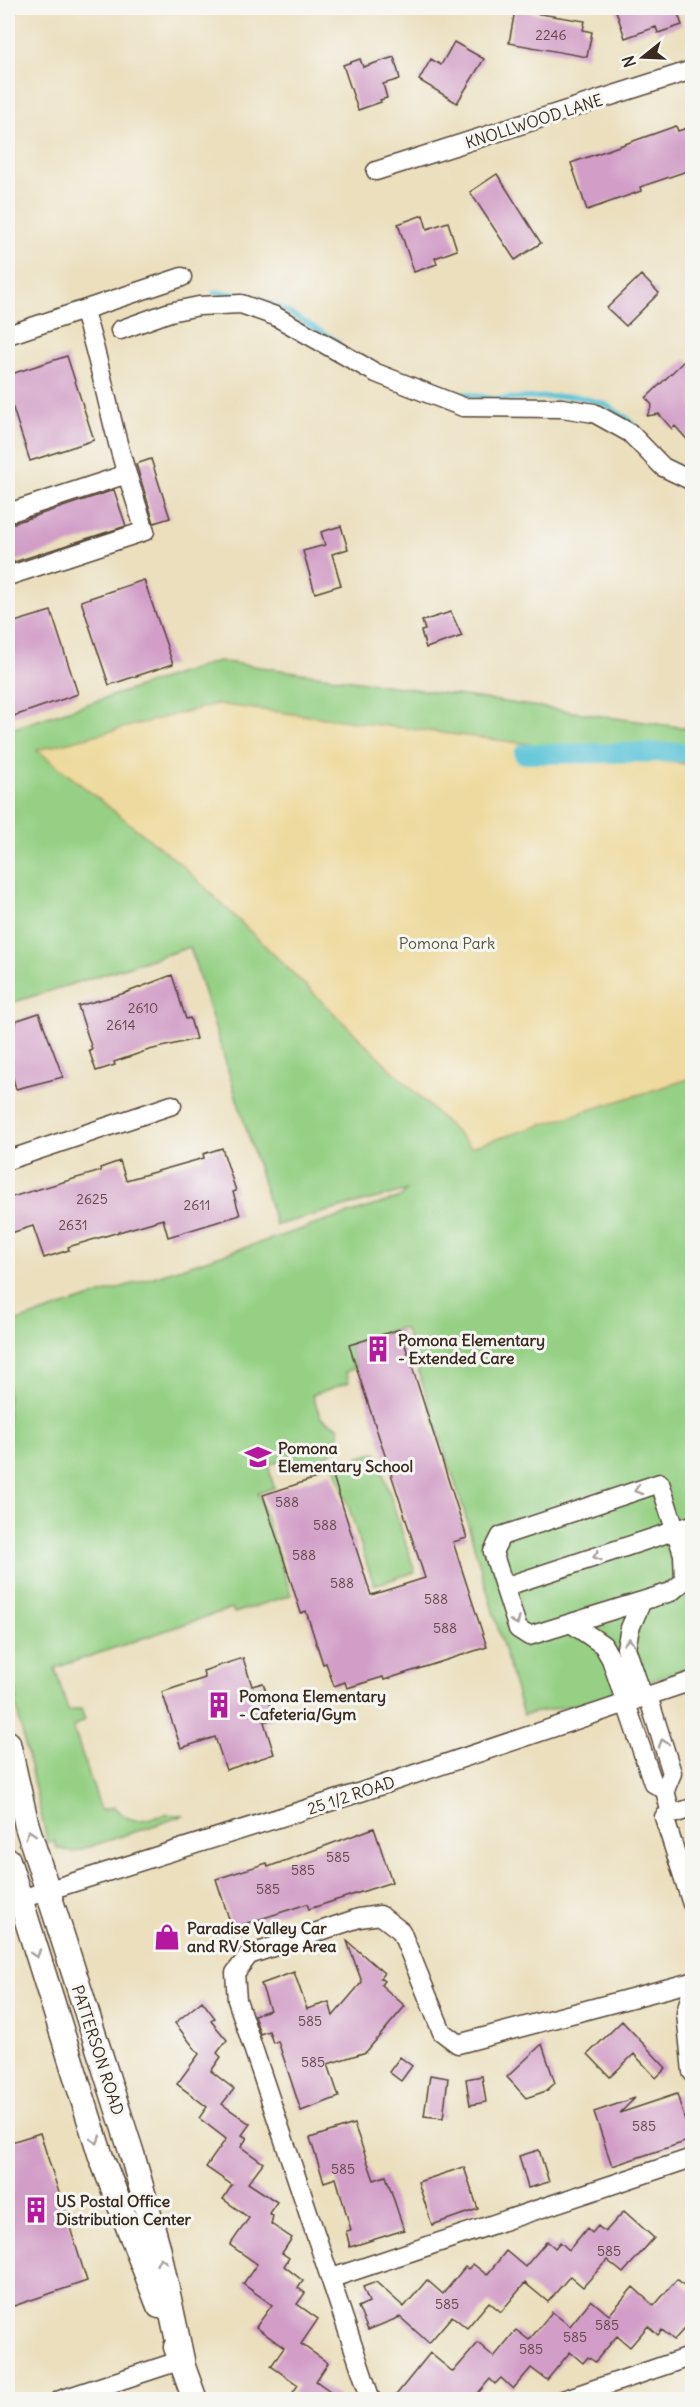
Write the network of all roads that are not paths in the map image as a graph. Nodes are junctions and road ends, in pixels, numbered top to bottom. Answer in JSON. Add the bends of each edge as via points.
{"nodes":[{"id":1,"x":693,"y":70,"type":"edge"},
{"id":2,"x":376,"y":171,"type":"dead end"},
{"id":3,"x":199,"y":306,"type":"junction"},
{"id":4,"x":83,"y":310,"type":"junction"},
{"id":5,"x":120,"y":330,"type":"dead end"},
{"id":6,"x":8,"y":335,"type":"edge"},
{"id":7,"x":127,"y":474,"type":"junction"},
{"id":8,"x":693,"y":481,"type":"edge"},
{"id":9,"x":8,"y":513,"type":"edge"},
{"id":10,"x":8,"y":576,"type":"edge"},
{"id":11,"x":172,"y":1106,"type":"dead end"},
{"id":12,"x":8,"y":1160,"type":"edge"},
{"id":13,"x":684,"y":1528,"type":"edge"},
{"id":14,"x":687,"y":1583,"type":"edge"},
{"id":15,"x":504,"y":1587,"type":"junction"},
{"id":16,"x":642,"y":1601,"type":"junction"},
{"id":17,"x":571,"y":1623,"type":"junction"},
{"id":18,"x":693,"y":1681,"type":"edge"},
{"id":19,"x":646,"y":1696,"type":"junction"},
{"id":20,"x":626,"y":1703,"type":"junction"},
{"id":21,"x":8,"y":1743,"type":"edge"},
{"id":22,"x":665,"y":1790,"type":"junction"},
{"id":23,"x":693,"y":1808,"type":"edge"},
{"id":24,"x":671,"y":1815,"type":"junction"},
{"id":25,"x":8,"y":1860,"type":"edge"},
{"id":26,"x":47,"y":1890,"type":"junction"},
{"id":27,"x":13,"y":1901,"type":"edge"},
{"id":28,"x":693,"y":1904,"type":"edge"},
{"id":29,"x":693,"y":1982,"type":"edge"},
{"id":30,"x":693,"y":1989,"type":"edge"},
{"id":31,"x":693,"y":2072,"type":"edge"},
{"id":32,"x":693,"y":2158,"type":"edge"},
{"id":33,"x":332,"y":2278,"type":"junction"},
{"id":34,"x":693,"y":2356,"type":"edge"},
{"id":35,"x":182,"y":2360,"type":"junction"},
{"id":36,"x":60,"y":2400,"type":"edge"},
{"id":37,"x":195,"y":2400,"type":"edge"},
{"id":38,"x":371,"y":2400,"type":"edge"},
{"id":39,"x":563,"y":2400,"type":"edge"}],
"edges":[{"from":1,"to":2,"type":"street","name":"KNOLLWOOD LANE"},
{"from":3,"to":4,"type":"street","via":[[184,293],[180,278]]},
{"from":3,"to":5,"type":"street"},
{"from":3,"to":8,"type":"street","via":[[241,304],[275,316],[376,373],[463,407],[562,408],[594,413],[630,433],[663,467]]},
{"from":4,"to":6,"type":"street"},
{"from":4,"to":7,"type":"street","via":[[98,354]]},
{"from":7,"to":9,"type":"street"},
{"from":7,"to":10,"type":"street","via":[[145,531]]},
{"from":11,"to":12,"type":"street"},
{"from":13,"to":14,"type":"street"},
{"from":13,"to":15,"type":"street","one_way":true},
{"from":13,"to":15,"type":"street","one_way":true,"via":[[660,1483],[501,1536],[493,1552]]},
{"from":14,"to":16,"type":"street"},
{"from":15,"to":17,"type":"street","one_way":true,"via":[[518,1629],[529,1636]]},
{"from":16,"to":17,"type":"street"},
{"from":19,"to":16,"type":"street","one_way":true,"via":[[626,1648]]},
{"from":17,"to":20,"type":"street","via":[[603,1645]]},
{"from":18,"to":19,"type":"street","name":"25 1/2 ROAD"},
{"from":19,"to":20,"type":"street","name":"25 1/2 ROAD"},
{"from":22,"to":19,"type":"street","one_way":true,"via":[[672,1773]]},
{"from":20,"to":22,"type":"street","via":[[653,1783]]},
{"from":20,"to":26,"type":"street","name":"25 1/2 ROAD"},
{"from":26,"to":21,"type":"main road","name":"PATTERSON ROAD","one_way":true},
{"from":22,"to":24,"type":"street"},
{"from":23,"to":24,"type":"street"},
{"from":24,"to":28,"type":"street","via":[[664,1817]]},
{"from":25,"to":27,"type":"main road","name":"PATTERSON ROAD"},
{"from":26,"to":27,"type":"street","name":"25 1/2 ROAD"},
{"from":35,"to":26,"type":"main road","name":"PATTERSON ROAD","one_way":true,"via":[[158,2247],[135,2165]]},
{"from":27,"to":35,"type":"main road","name":"PATTERSON ROAD","one_way":true,"via":[[101,2157]]},
{"from":29,"to":33,"type":"street","via":[[458,2044],[442,2032],[401,1931],[380,1915],[359,1918],[249,1955],[235,1973],[237,2000]]},
{"from":30,"to":31,"type":"street","via":[[686,2013]]},
{"from":32,"to":33,"type":"street"},
{"from":33,"to":38,"type":"street"},
{"from":34,"to":39,"type":"street"},
{"from":35,"to":36,"type":"street"},
{"from":35,"to":37,"type":"main road","name":"PATTERSON ROAD"}]}
